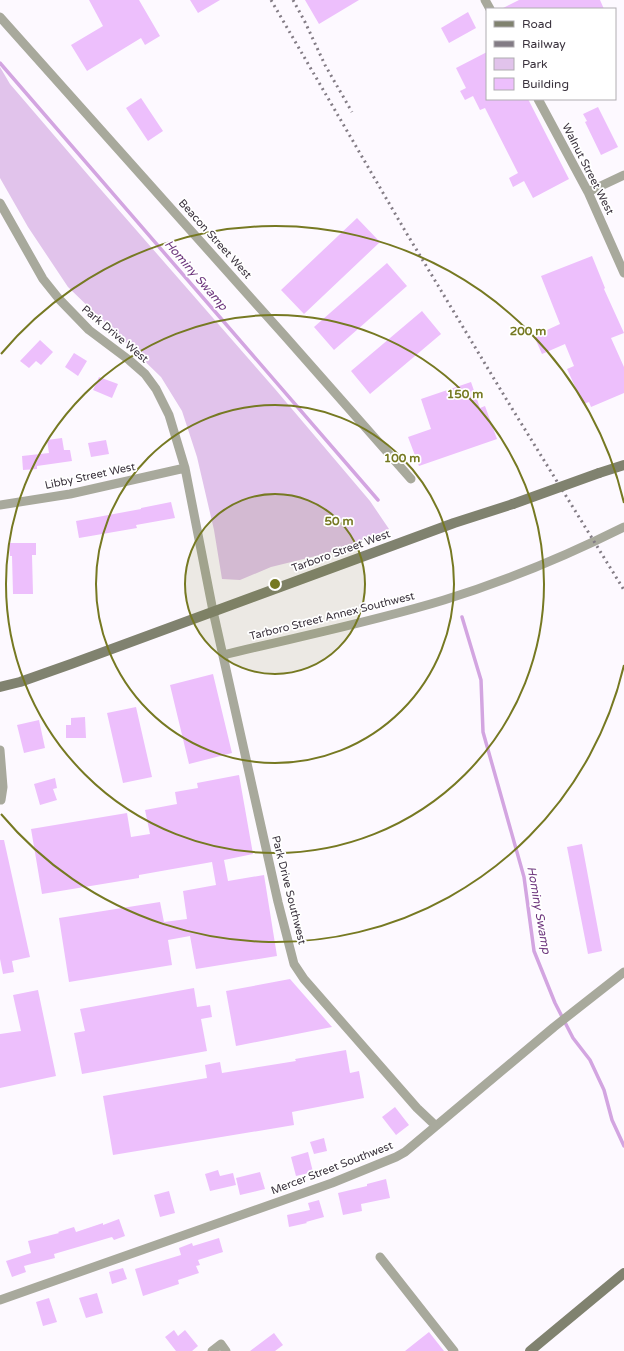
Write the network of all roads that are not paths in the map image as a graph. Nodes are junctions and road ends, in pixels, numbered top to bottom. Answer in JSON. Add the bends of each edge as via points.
{"nodes":[{"id":1,"x":0,"y":17,"type":"edge"},
{"id":2,"x":539,"y":100,"type":"edge"},
{"id":3,"x":624,"y":174,"type":"edge"},
{"id":4,"x":588,"y":192,"type":"junction"},
{"id":5,"x":1,"y":207,"type":"edge"},
{"id":6,"x":624,"y":272,"type":"edge"},
{"id":7,"x":624,"y":465,"type":"edge"},
{"id":8,"x":185,"y":468,"type":"junction"},
{"id":9,"x":411,"y":479,"type":"dead end"},
{"id":10,"x":0,"y":505,"type":"edge"},
{"id":11,"x":624,"y":527,"type":"edge"},
{"id":12,"x":213,"y":611,"type":"junction"},
{"id":13,"x":224,"y":655,"type":"junction"},
{"id":14,"x":0,"y":688,"type":"edge"},
{"id":15,"x":0,"y":750,"type":"edge"},
{"id":16,"x":1,"y":800,"type":"dead end"},
{"id":17,"x":624,"y":972,"type":"edge"},
{"id":18,"x":436,"y":1126,"type":"junction"},
{"id":19,"x":380,"y":1257,"type":"dead end"},
{"id":20,"x":624,"y":1273,"type":"edge"},
{"id":21,"x":0,"y":1300,"type":"edge"},
{"id":22,"x":224,"y":1347,"type":"edge"},
{"id":23,"x":212,"y":1351,"type":"edge"},
{"id":24,"x":454,"y":1351,"type":"edge"},
{"id":25,"x":530,"y":1351,"type":"edge"}],
"edges":[{"from":1,"to":9,"type":"street","name":"Beacon Street West"},
{"from":2,"to":4,"type":"street","name":"Walnut Street West"},
{"from":3,"to":4,"type":"street"},
{"from":4,"to":6,"type":"street","name":"Walnut Street West"},
{"from":5,"to":8,"type":"street","name":"Park Drive West","via":[[43,279],[59,299],[90,330],[145,374],[156,389],[169,415]]},
{"from":7,"to":12,"type":"main road","name":"Tarboro Street West","bridge":true,"via":[[454,523]]},
{"from":8,"to":10,"type":"street","name":"Libby Street West","via":[[70,494]]},
{"from":8,"to":12,"type":"street","name":"Park Drive West"},
{"from":11,"to":13,"type":"street","name":"Tarboro Street Annex Southwest","via":[[506,579],[444,600],[348,627]]},
{"from":12,"to":13,"type":"street","name":"Park Drive Southwest"},
{"from":12,"to":14,"type":"main road","name":"Tarboro Street West"},
{"from":13,"to":18,"type":"street","name":"Park Drive Southwest","via":[[294,964],[417,1108]]},
{"from":15,"to":16,"type":"street","via":[[3,787]]},
{"from":17,"to":18,"type":"street","name":"Mercer Street Southwest"},
{"from":18,"to":21,"type":"street","name":"Mercer Street Southwest","via":[[396,1157],[332,1183]]},
{"from":19,"to":24,"type":"street"},
{"from":20,"to":25,"type":"main road"},
{"from":22,"to":23,"type":"street"}]}
